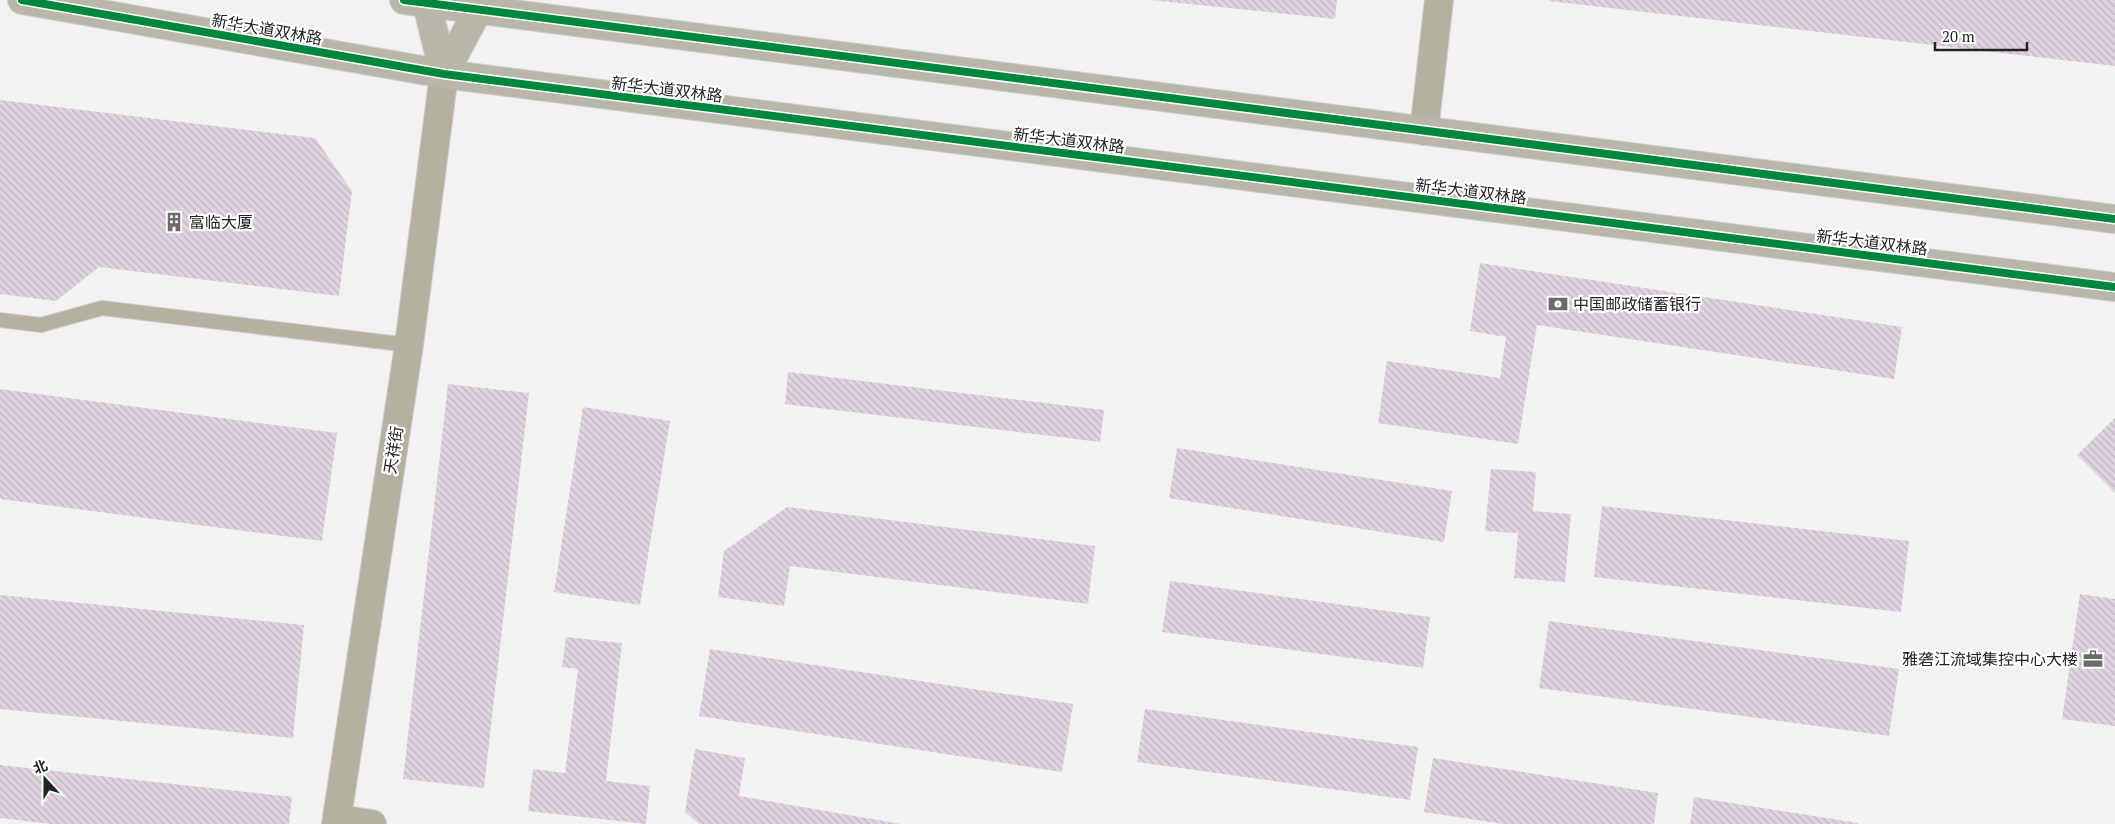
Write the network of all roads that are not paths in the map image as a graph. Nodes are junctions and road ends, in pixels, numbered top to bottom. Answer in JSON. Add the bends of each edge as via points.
{"nodes":[{"id":1,"x":22,"y":0,"type":"edge"},
{"id":2,"x":1439,"y":0,"type":"edge"},
{"id":3,"x":418,"y":1,"type":"edge"},
{"id":4,"x":478,"y":5,"type":"edge"},
{"id":5,"x":444,"y":74,"type":"junction"},
{"id":6,"x":1424,"y":131,"type":"junction"},
{"id":7,"x":2115,"y":219,"type":"edge"},
{"id":8,"x":2115,"y":287,"type":"edge"},
{"id":9,"x":0,"y":320,"type":"edge"},
{"id":10,"x":409,"y":346,"type":"junction"},
{"id":11,"x":337,"y":822,"type":"edge"},
{"id":12,"x":372,"y":824,"type":"edge"}],
"edges":[{"from":1,"to":5,"type":"main road","name":"新华大道双林路"},
{"from":2,"to":6,"type":"street"},
{"from":3,"to":4,"type":"main road"},
{"from":3,"to":5,"type":"main road"},
{"from":4,"to":5,"type":"main road"},
{"from":4,"to":6,"type":"main road"},
{"from":5,"to":8,"type":"main road","name":"新华大道双林路"},
{"from":5,"to":10,"type":"street","name":"天祥街"},
{"from":6,"to":7,"type":"main road"},
{"from":9,"to":10,"type":"lane","via":[[41,325],[102,308]]},
{"from":10,"to":11,"type":"street","name":"天祥街"},
{"from":11,"to":12,"type":"street"}]}
